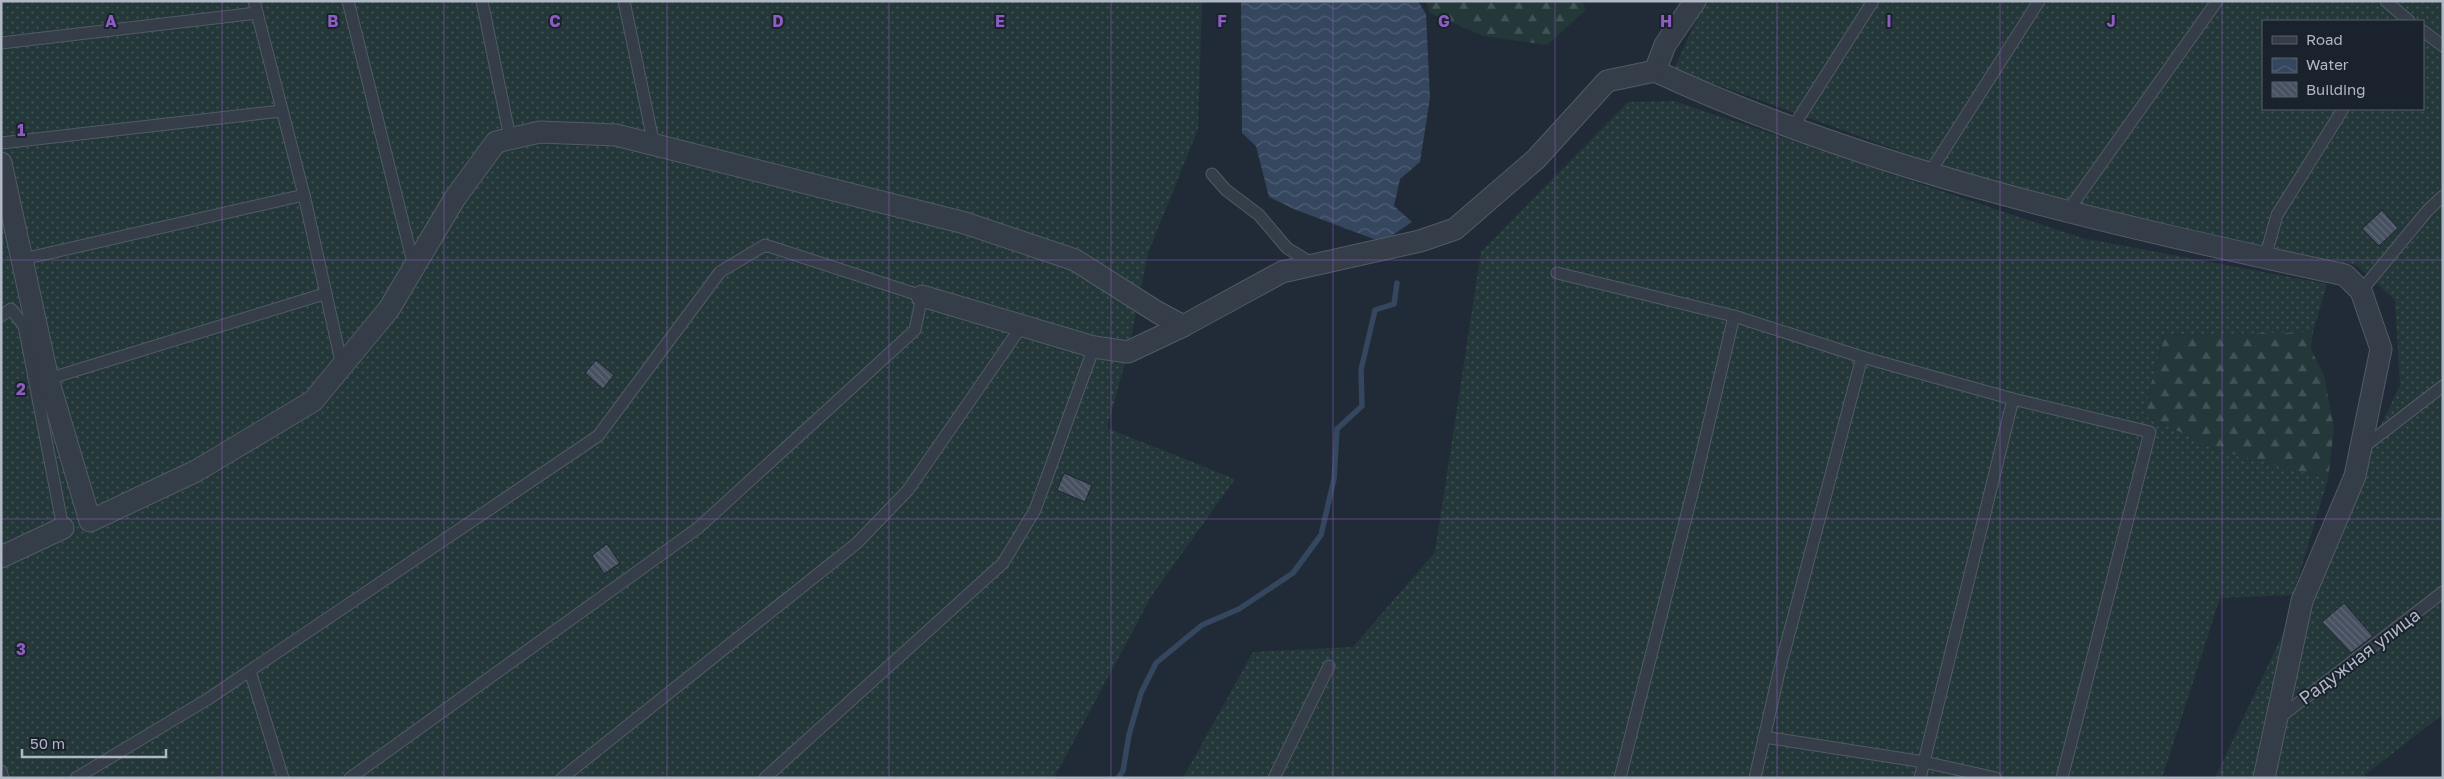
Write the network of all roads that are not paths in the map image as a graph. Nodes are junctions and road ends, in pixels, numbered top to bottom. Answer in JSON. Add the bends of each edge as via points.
{"nodes":[{"id":1,"x":348,"y":1,"type":"edge"},
{"id":2,"x":482,"y":1,"type":"edge"},
{"id":3,"x":624,"y":1,"type":"edge"},
{"id":4,"x":1873,"y":1,"type":"edge"},
{"id":5,"x":2039,"y":1,"type":"edge"},
{"id":6,"x":2217,"y":1,"type":"edge"},
{"id":7,"x":2386,"y":1,"type":"edge"},
{"id":8,"x":1690,"y":3,"type":"edge"},
{"id":9,"x":256,"y":7,"type":"edge"},
{"id":10,"x":2406,"y":20,"type":"edge"},
{"id":11,"x":2424,"y":32,"type":"edge"},
{"id":12,"x":1,"y":43,"type":"edge"},
{"id":13,"x":2443,"y":46,"type":"edge"},
{"id":14,"x":1655,"y":71,"type":"junction"},
{"id":15,"x":2342,"y":110,"type":"edge"},
{"id":16,"x":281,"y":111,"type":"junction"},
{"id":17,"x":1793,"y":127,"type":"junction"},
{"id":18,"x":510,"y":138,"type":"junction"},
{"id":19,"x":1,"y":143,"type":"edge"},
{"id":20,"x":654,"y":145,"type":"junction"},
{"id":21,"x":1,"y":163,"type":"edge"},
{"id":22,"x":1930,"y":172,"type":"junction"},
{"id":23,"x":1212,"y":174,"type":"dead end"},
{"id":24,"x":3,"y":188,"type":"edge"},
{"id":25,"x":304,"y":195,"type":"junction"},
{"id":26,"x":2443,"y":196,"type":"edge"},
{"id":27,"x":2067,"y":212,"type":"junction"},
{"id":28,"x":2264,"y":258,"type":"junction"},
{"id":29,"x":23,"y":259,"type":"junction"},
{"id":30,"x":1314,"y":265,"type":"junction"},
{"id":31,"x":414,"y":267,"type":"junction"},
{"id":32,"x":1557,"y":273,"type":"dead end"},
{"id":33,"x":2362,"y":291,"type":"junction"},
{"id":34,"x":324,"y":294,"type":"junction"},
{"id":35,"x":922,"y":296,"type":"junction"},
{"id":36,"x":1,"y":316,"type":"edge"},
{"id":37,"x":1734,"y":316,"type":"junction"},
{"id":38,"x":1182,"y":326,"type":"junction"},
{"id":39,"x":1022,"y":327,"type":"junction"},
{"id":40,"x":1094,"y":347,"type":"junction"},
{"id":41,"x":1862,"y":358,"type":"junction"},
{"id":42,"x":342,"y":366,"type":"junction"},
{"id":43,"x":48,"y":379,"type":"junction"},
{"id":44,"x":2443,"y":386,"type":"edge"},
{"id":45,"x":2013,"y":399,"type":"junction"},
{"id":46,"x":2361,"y":449,"type":"junction"},
{"id":47,"x":63,"y":528,"type":"joint"},
{"id":48,"x":1,"y":557,"type":"edge"},
{"id":49,"x":2443,"y":592,"type":"edge"},
{"id":50,"x":1329,"y":666,"type":"dead end"},
{"id":51,"x":250,"y":671,"type":"junction"},
{"id":52,"x":2276,"y":720,"type":"junction"},
{"id":53,"x":1764,"y":737,"type":"junction"},
{"id":54,"x":1924,"y":762,"type":"junction"},
{"id":55,"x":1,"y":771,"type":"edge"},
{"id":56,"x":3,"y":778,"type":"edge"},
{"id":57,"x":76,"y":778,"type":"edge"},
{"id":58,"x":283,"y":778,"type":"edge"},
{"id":59,"x":350,"y":778,"type":"edge"},
{"id":60,"x":562,"y":778,"type":"edge"},
{"id":61,"x":765,"y":778,"type":"edge"},
{"id":62,"x":1274,"y":778,"type":"edge"},
{"id":63,"x":1620,"y":778,"type":"edge"},
{"id":64,"x":1755,"y":778,"type":"edge"},
{"id":65,"x":1920,"y":778,"type":"edge"},
{"id":66,"x":1996,"y":778,"type":"edge"},
{"id":67,"x":2062,"y":778,"type":"edge"},
{"id":68,"x":2264,"y":778,"type":"edge"}],
"edges":[{"from":1,"to":31,"type":"lane"},
{"from":2,"to":18,"type":"lane"},
{"from":3,"to":20,"type":"lane"},
{"from":4,"to":17,"type":"lane"},
{"from":5,"to":22,"type":"lane"},
{"from":6,"to":27,"type":"lane"},
{"from":7,"to":10,"type":"lane"},
{"from":8,"to":14,"type":"street","via":[[1665,45]]},
{"from":9,"to":12,"type":"lane"},
{"from":9,"to":16,"type":"lane"},
{"from":11,"to":13,"type":"lane"},
{"from":14,"to":17,"type":"street","via":[[1702,93]]},
{"from":14,"to":30,"type":"street","via":[[1607,81],[1536,159],[1455,229],[1420,241]]},
{"from":15,"to":28,"type":"lane","via":[[2277,215]]},
{"from":16,"to":19,"type":"lane"},
{"from":16,"to":25,"type":"lane"},
{"from":17,"to":22,"type":"street","via":[[1866,154]]},
{"from":18,"to":20,"type":"street","via":[[540,132],[616,135]]},
{"from":18,"to":31,"type":"street","via":[[496,142],[481,162],[455,198]]},
{"from":20,"to":38,"type":"street","via":[[965,223],[1075,260]]},
{"from":21,"to":24,"type":"street"},
{"from":22,"to":27,"type":"street"},
{"from":23,"to":30,"type":"lane","via":[[1226,190],[1259,215],[1287,248]]},
{"from":24,"to":29,"type":"street"},
{"from":25,"to":29,"type":"lane"},
{"from":25,"to":34,"type":"lane"},
{"from":26,"to":33,"type":"lane"},
{"from":27,"to":28,"type":"street"},
{"from":28,"to":33,"type":"street","via":[[2344,275]]},
{"from":29,"to":43,"type":"street"},
{"from":30,"to":38,"type":"street","via":[[1282,272]]},
{"from":31,"to":42,"type":"street","via":[[389,309]]},
{"from":32,"to":37,"type":"lane"},
{"from":33,"to":46,"type":"street","via":[[2381,349]]},
{"from":34,"to":42,"type":"lane"},
{"from":34,"to":43,"type":"lane"},
{"from":35,"to":39,"type":"street"},
{"from":35,"to":51,"type":"lane","via":[[766,245],[720,272],[598,436]]},
{"from":35,"to":59,"type":"lane","via":[[915,330],[698,528]]},
{"from":36,"to":47,"type":"lane","via":[[11,309],[24,326]]},
{"from":37,"to":41,"type":"lane"},
{"from":37,"to":63,"type":"lane"},
{"from":38,"to":40,"type":"street","via":[[1128,352]]},
{"from":39,"to":40,"type":"street"},
{"from":39,"to":60,"type":"lane","via":[[908,490],[857,543]]},
{"from":40,"to":61,"type":"lane","via":[[1035,510],[1003,563]]},
{"from":41,"to":45,"type":"lane"},
{"from":41,"to":53,"type":"lane"},
{"from":42,"to":43,"type":"street","via":[[313,401],[196,471],[90,522]]},
{"from":44,"to":46,"type":"lane"},
{"from":45,"to":54,"type":"lane"},
{"from":45,"to":67,"type":"lane","via":[[2150,432]]},
{"from":46,"to":52,"type":"street","via":[[2355,476],[2302,601]]},
{"from":47,"to":48,"type":"street"},
{"from":49,"to":52,"type":"lane","name":"Радужная улица"},
{"from":50,"to":62,"type":"lane"},
{"from":51,"to":57,"type":"lane","via":[[208,700]]},
{"from":51,"to":58,"type":"lane"},
{"from":52,"to":68,"type":"street"},
{"from":53,"to":54,"type":"lane"},
{"from":53,"to":64,"type":"lane"},
{"from":54,"to":65,"type":"lane"},
{"from":54,"to":66,"type":"lane"},
{"from":55,"to":56,"type":"lane"}]}
